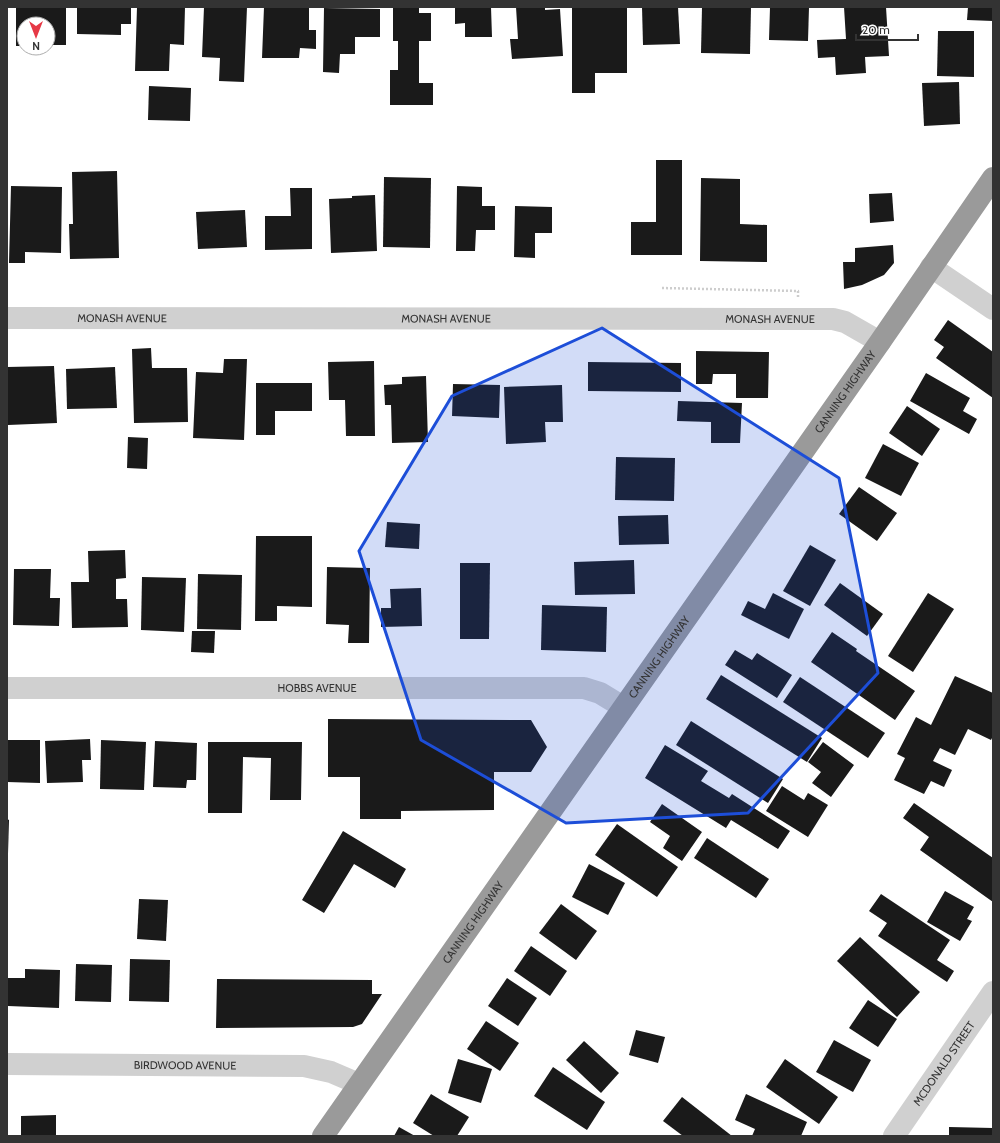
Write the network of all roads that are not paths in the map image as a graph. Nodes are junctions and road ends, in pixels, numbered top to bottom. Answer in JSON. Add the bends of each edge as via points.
{"nodes":[{"id":1,"x":993,"y":178,"type":"edge"},
{"id":2,"x":931,"y":267,"type":"junction"},
{"id":3,"x":993,"y":309,"type":"edge"},
{"id":4,"x":7,"y":318,"type":"edge"},
{"id":5,"x":880,"y":342,"type":"junction"},
{"id":6,"x":7,"y":688,"type":"edge"},
{"id":7,"x":623,"y":707,"type":"junction"},
{"id":8,"x":992,"y":994,"type":"edge"},
{"id":9,"x":7,"y":1064,"type":"edge"},
{"id":10,"x":359,"y":1084,"type":"junction"},
{"id":11,"x":323,"y":1136,"type":"edge"},
{"id":12,"x":894,"y":1136,"type":"edge"}],
"edges":[{"from":1,"to":2,"type":"highway","name":"CANNING HIGHWAY"},
{"from":2,"to":3,"type":"street"},
{"from":2,"to":5,"type":"highway","name":"CANNING HIGHWAY"},
{"from":4,"to":5,"type":"street","name":"MONASH AVENUE","via":[[833,319],[845,322]]},
{"from":5,"to":7,"type":"highway","name":"CANNING HIGHWAY"},
{"from":6,"to":7,"type":"street","name":"HOBBS AVENUE","via":[[584,688],[600,693]]},
{"from":7,"to":10,"type":"highway","name":"CANNING HIGHWAY"},
{"from":8,"to":12,"type":"street","name":"MCDONALD STREET"},
{"from":9,"to":10,"type":"street","name":"BIRDWOOD AVENUE","via":[[304,1066],[331,1072]]},
{"from":10,"to":11,"type":"highway","name":"CANNING HIGHWAY"}]}
